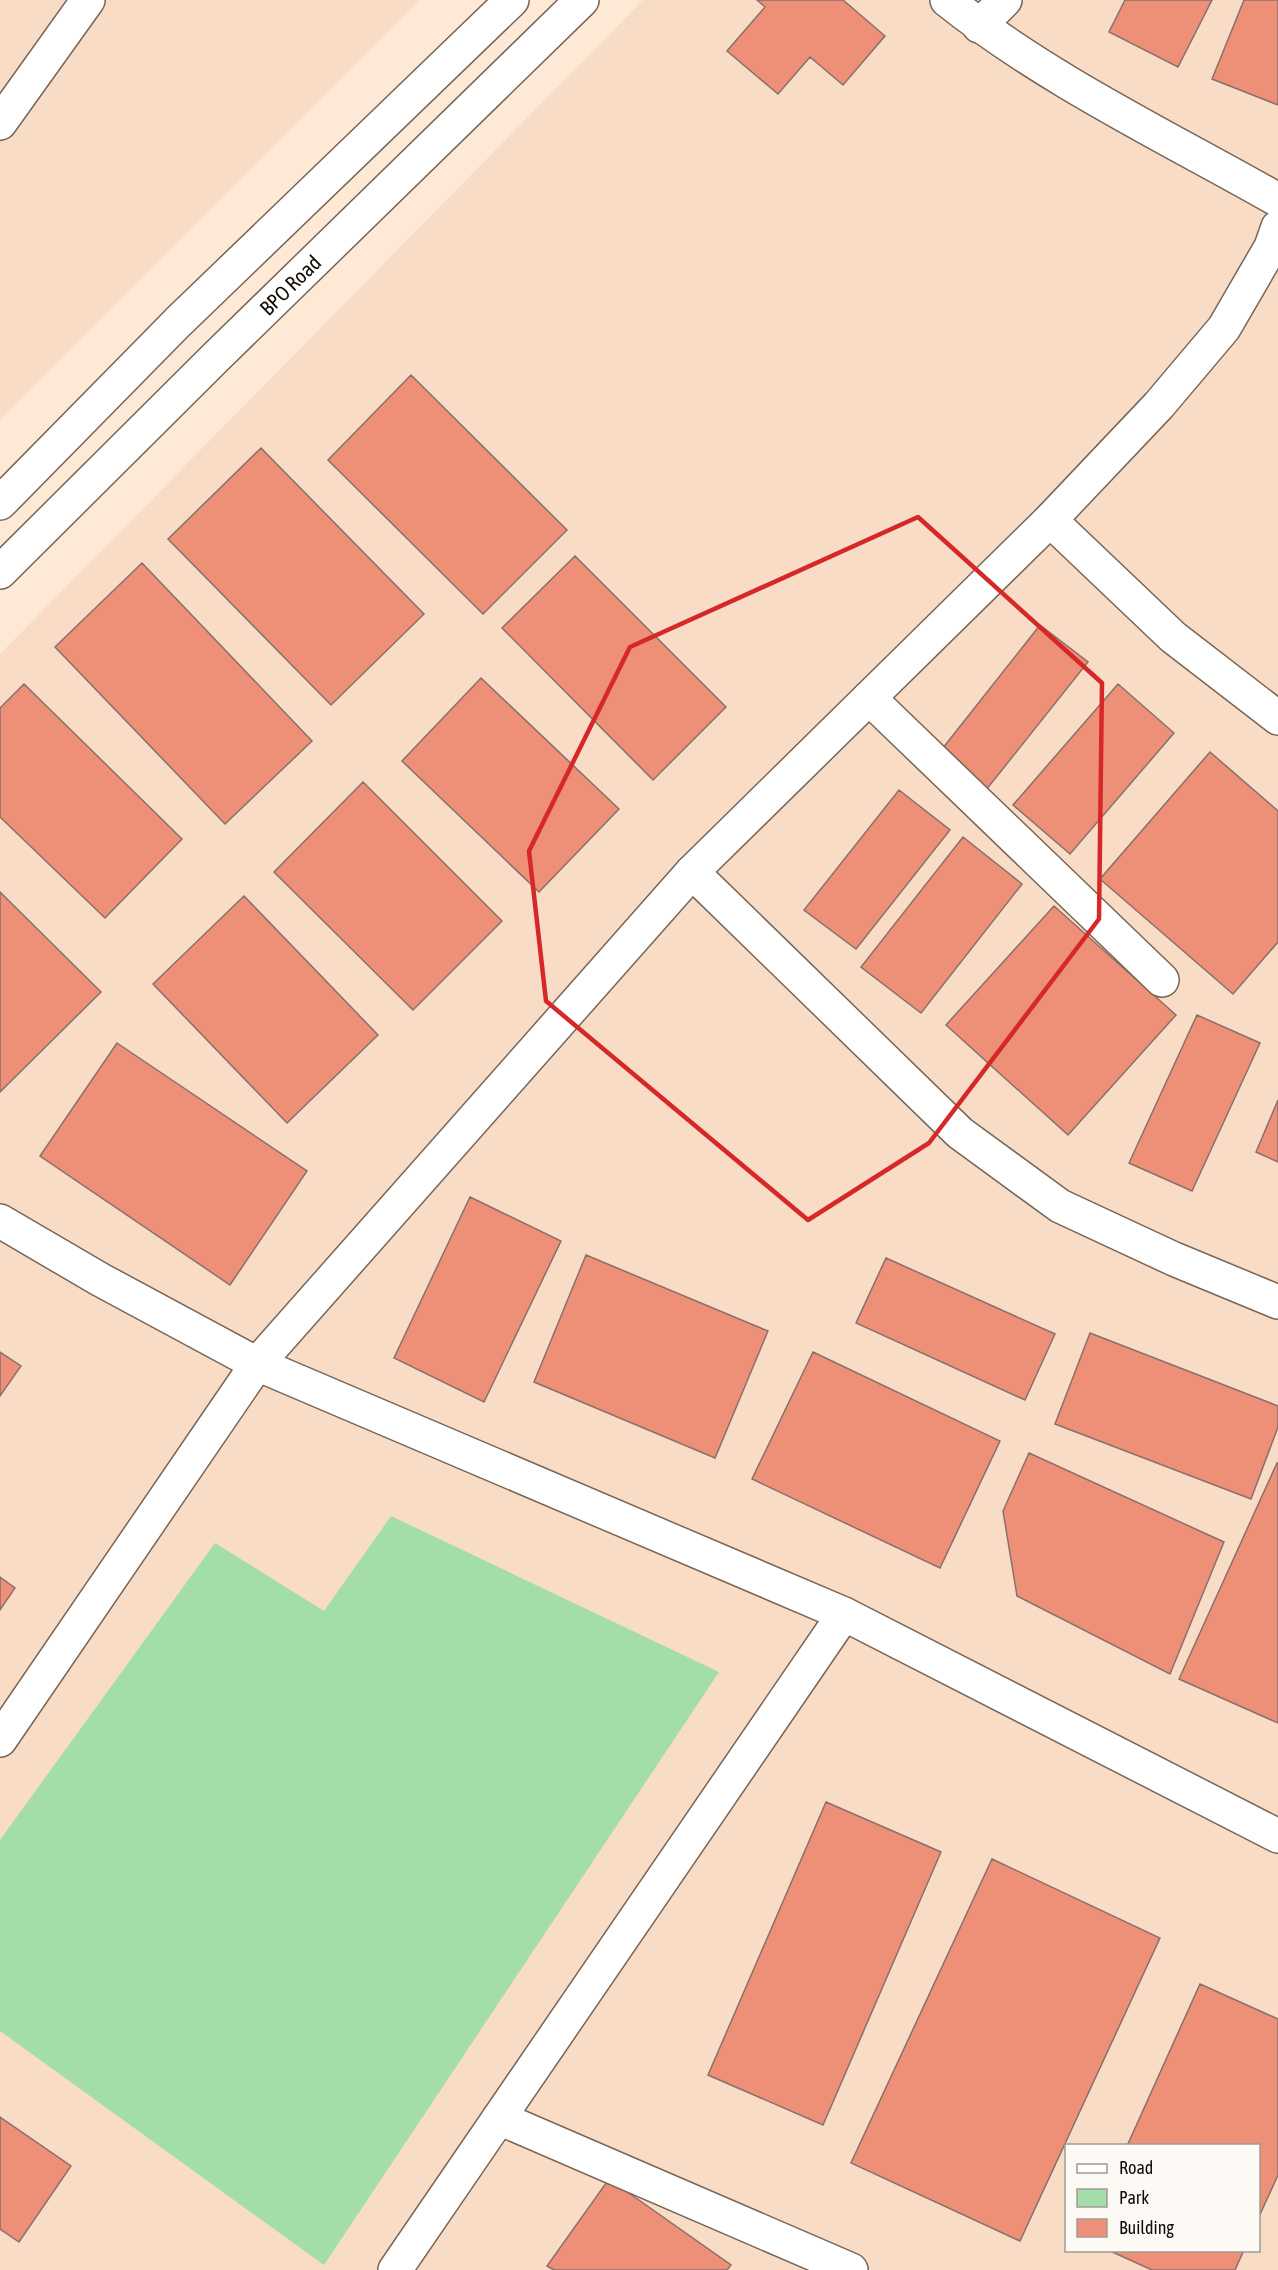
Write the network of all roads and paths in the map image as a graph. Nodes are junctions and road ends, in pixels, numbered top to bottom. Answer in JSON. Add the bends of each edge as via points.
{"nodes":[{"id":1,"x":87,"y":0,"type":"edge"},
{"id":2,"x":512,"y":0,"type":"edge"},
{"id":3,"x":582,"y":0,"type":"edge"},
{"id":4,"x":947,"y":0,"type":"edge"},
{"id":5,"x":1005,"y":0,"type":"edge"},
{"id":6,"x":979,"y":26,"type":"junction"},
{"id":7,"x":0,"y":123,"type":"edge"},
{"id":8,"x":1278,"y":200,"type":"edge"},
{"id":9,"x":1278,"y":227,"type":"edge"},
{"id":10,"x":0,"y":503,"type":"edge"},
{"id":11,"x":1050,"y":519,"type":"junction"},
{"id":12,"x":0,"y":572,"type":"edge"},
{"id":13,"x":869,"y":698,"type":"junction"},
{"id":14,"x":1278,"y":718,"type":"edge"},
{"id":15,"x":692,"y":872,"type":"junction"},
{"id":16,"x":1162,"y":980,"type":"dead end"},
{"id":17,"x":0,"y":1221,"type":"edge"},
{"id":18,"x":1278,"y":1302,"type":"edge"},
{"id":19,"x":257,"y":1364,"type":"junction"},
{"id":20,"x":844,"y":1614,"type":"junction"},
{"id":21,"x":0,"y":1740,"type":"edge"},
{"id":22,"x":1278,"y":1836,"type":"edge"},
{"id":23,"x":499,"y":2118,"type":"junction"},
{"id":24,"x":395,"y":2270,"type":"edge"},
{"id":25,"x":851,"y":2270,"type":"edge"}],
"edges":[{"from":1,"to":7,"type":"street"},
{"from":2,"to":10,"type":"street","via":[[178,322]]},
{"from":3,"to":12,"type":"street","name":"BPO Road"},
{"from":4,"to":6,"type":"street"},
{"from":5,"to":6,"type":"street"},
{"from":6,"to":8,"type":"street","via":[[1054,74]]},
{"from":9,"to":11,"type":"street","via":[[1271,247],[1224,328],[1159,405]]},
{"from":11,"to":13,"type":"street"},
{"from":11,"to":14,"type":"street","via":[[1173,637]]},
{"from":13,"to":15,"type":"street"},
{"from":13,"to":16,"type":"street"},
{"from":15,"to":18,"type":"street","via":[[969,1139],[1060,1206]]},
{"from":15,"to":19,"type":"street"},
{"from":17,"to":19,"type":"street"},
{"from":19,"to":20,"type":"street"},
{"from":19,"to":21,"type":"street"},
{"from":20,"to":22,"type":"street"},
{"from":20,"to":23,"type":"street"},
{"from":23,"to":24,"type":"street"},
{"from":23,"to":25,"type":"street"}]}
